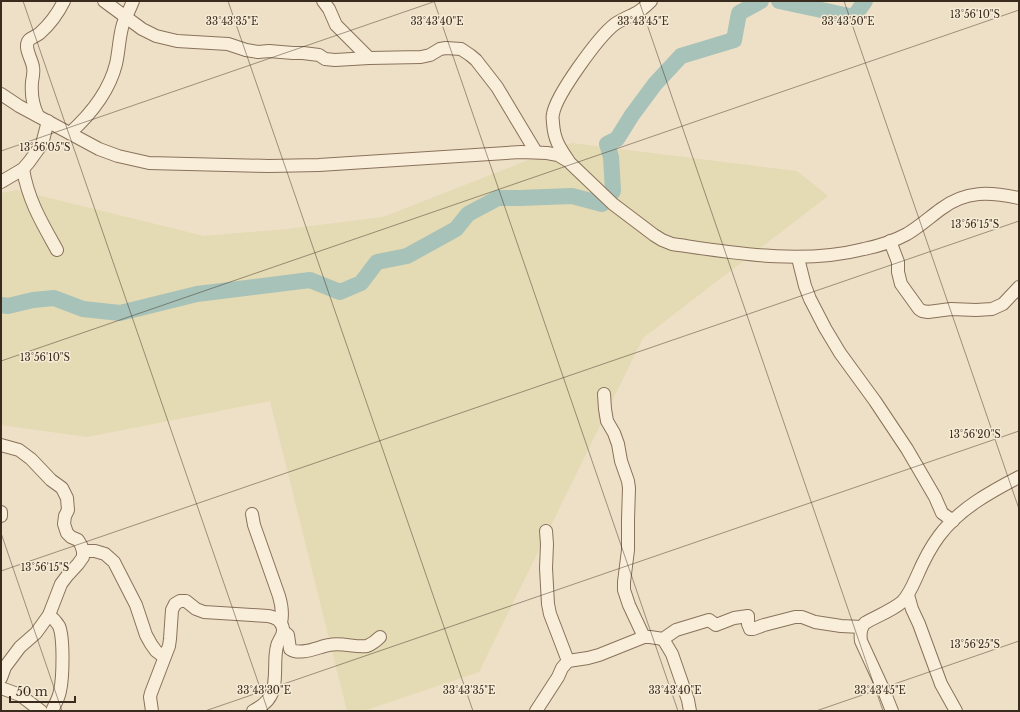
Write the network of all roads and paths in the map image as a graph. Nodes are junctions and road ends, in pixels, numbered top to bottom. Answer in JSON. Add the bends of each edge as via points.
{"nodes":[{"id":1,"x":64,"y":1,"type":"edge"},
{"id":2,"x":104,"y":1,"type":"edge"},
{"id":3,"x":133,"y":1,"type":"edge"},
{"id":4,"x":323,"y":1,"type":"edge"},
{"id":5,"x":651,"y":1,"type":"edge"},
{"id":6,"x":126,"y":17,"type":"junction"},
{"id":7,"x":369,"y":58,"type":"junction"},
{"id":8,"x":1,"y":94,"type":"edge"},
{"id":9,"x":43,"y":119,"type":"junction"},
{"id":10,"x":70,"y":133,"type":"junction"},
{"id":11,"x":536,"y":152,"type":"junction"},
{"id":12,"x":568,"y":161,"type":"junction"},
{"id":13,"x":23,"y":169,"type":"junction"},
{"id":14,"x":1,"y":182,"type":"edge"},
{"id":15,"x":1019,"y":198,"type":"edge"},
{"id":16,"x":890,"y":241,"type":"junction"},
{"id":17,"x":56,"y":250,"type":"dead end"},
{"id":18,"x":798,"y":258,"type":"junction"},
{"id":19,"x":1019,"y":287,"type":"edge"},
{"id":20,"x":604,"y":394,"type":"dead end"},
{"id":21,"x":1,"y":445,"type":"edge"},
{"id":22,"x":1019,"y":477,"type":"edge"},
{"id":23,"x":1,"y":512,"type":"edge"},
{"id":24,"x":252,"y":514,"type":"dead end"},
{"id":25,"x":1,"y":516,"type":"edge"},
{"id":26,"x":953,"y":521,"type":"junction"},
{"id":27,"x":546,"y":530,"type":"dead end"},
{"id":28,"x":83,"y":550,"type":"junction"},
{"id":29,"x":908,"y":595,"type":"junction"},
{"id":30,"x":49,"y":614,"type":"junction"},
{"id":31,"x":862,"y":626,"type":"junction"},
{"id":32,"x":282,"y":627,"type":"junction"},
{"id":33,"x":380,"y":637,"type":"dead end"},
{"id":34,"x":644,"y":638,"type":"junction"},
{"id":35,"x":662,"y":639,"type":"junction"},
{"id":36,"x":164,"y":657,"type":"junction"},
{"id":37,"x":568,"y":661,"type":"junction"},
{"id":38,"x":1,"y":678,"type":"edge"},
{"id":39,"x":1,"y":688,"type":"edge"},
{"id":40,"x":42,"y":711,"type":"edge"},
{"id":41,"x":52,"y":711,"type":"edge"},
{"id":42,"x":152,"y":711,"type":"edge"},
{"id":43,"x":253,"y":711,"type":"edge"},
{"id":44,"x":536,"y":711,"type":"edge"},
{"id":45,"x":690,"y":711,"type":"edge"},
{"id":46,"x":892,"y":711,"type":"edge"},
{"id":47,"x":956,"y":711,"type":"edge"}],
"edges":[{"from":1,"to":9,"type":"street","via":[[56,15],[27,44],[33,66],[33,101],[35,109]]},
{"from":2,"to":6,"type":"street"},
{"from":3,"to":6,"type":"street"},
{"from":4,"to":7,"type":"street","via":[[336,25]]},
{"from":5,"to":12,"type":"street","via":[[644,8],[614,24],[602,37],[556,104],[552,115],[553,130],[556,141]]},
{"from":6,"to":7,"type":"street","via":[[156,36],[177,42],[228,44],[258,52],[303,53],[335,60]]},
{"from":6,"to":10,"type":"street","via":[[110,82],[92,111]]},
{"from":7,"to":11,"type":"street","via":[[421,57],[446,48],[465,51],[476,60],[497,87]]},
{"from":8,"to":9,"type":"street"},
{"from":9,"to":10,"type":"street"},
{"from":9,"to":13,"type":"street","via":[[42,144]]},
{"from":10,"to":11,"type":"street","via":[[99,149],[149,163],[269,166]]},
{"from":11,"to":12,"type":"street","via":[[558,155]]},
{"from":12,"to":18,"type":"street","via":[[613,204],[662,240],[672,244]]},
{"from":13,"to":14,"type":"street"},
{"from":13,"to":17,"type":"street","via":[[35,210]]},
{"from":15,"to":16,"type":"street","via":[[989,193],[954,200],[917,228]]},
{"from":16,"to":18,"type":"street","via":[[852,252]]},
{"from":16,"to":19,"type":"street","via":[[898,262],[901,284],[922,311],[992,309],[1003,304]]},
{"from":18,"to":26,"type":"street","via":[[810,299],[825,328],[902,440],[942,514]]},
{"from":20,"to":34,"type":"street","via":[[608,421],[618,444],[629,488],[628,550],[624,590]]},
{"from":21,"to":28,"type":"street","via":[[19,450],[62,488],[67,498],[68,510],[64,524],[67,533],[78,540]]},
{"from":22,"to":26,"type":"street","via":[[982,497]]},
{"from":23,"to":25,"type":"street"},
{"from":24,"to":32,"type":"street","via":[[282,607]]},
{"from":26,"to":29,"type":"street","via":[[936,540]]},
{"from":27,"to":37,"type":"street","via":[[548,604]]},
{"from":28,"to":30,"type":"street","via":[[83,557],[61,584]]},
{"from":28,"to":36,"type":"street","via":[[95,550],[114,562],[136,604],[146,635],[156,651]]},
{"from":29,"to":31,"type":"street","via":[[903,601]]},
{"from":29,"to":47,"type":"street","via":[[941,684]]},
{"from":30,"to":38,"type":"street","via":[[36,633],[20,647],[5,667]]},
{"from":30,"to":41,"type":"street","via":[[58,626],[62,641],[62,683]]},
{"from":31,"to":35,"type":"street","via":[[842,626],[795,617],[750,629],[748,616],[716,625],[709,620],[676,630]]},
{"from":31,"to":46,"type":"street","via":[[860,636]]},
{"from":32,"to":33,"type":"street","via":[[288,635],[290,649],[300,652],[335,644],[368,646]]},
{"from":32,"to":36,"type":"street","via":[[277,619],[268,616],[204,612],[186,601],[180,601],[174,604],[172,610],[170,639]]},
{"from":32,"to":43,"type":"street","via":[[281,638],[277,644],[273,689],[266,702]]},
{"from":34,"to":35,"type":"street"},
{"from":34,"to":37,"type":"street","via":[[599,655]]},
{"from":35,"to":45,"type":"street","via":[[672,654]]},
{"from":36,"to":42,"type":"street","via":[[150,697]]},
{"from":37,"to":44,"type":"street"},
{"from":39,"to":40,"type":"street","via":[[20,695]]}]}
